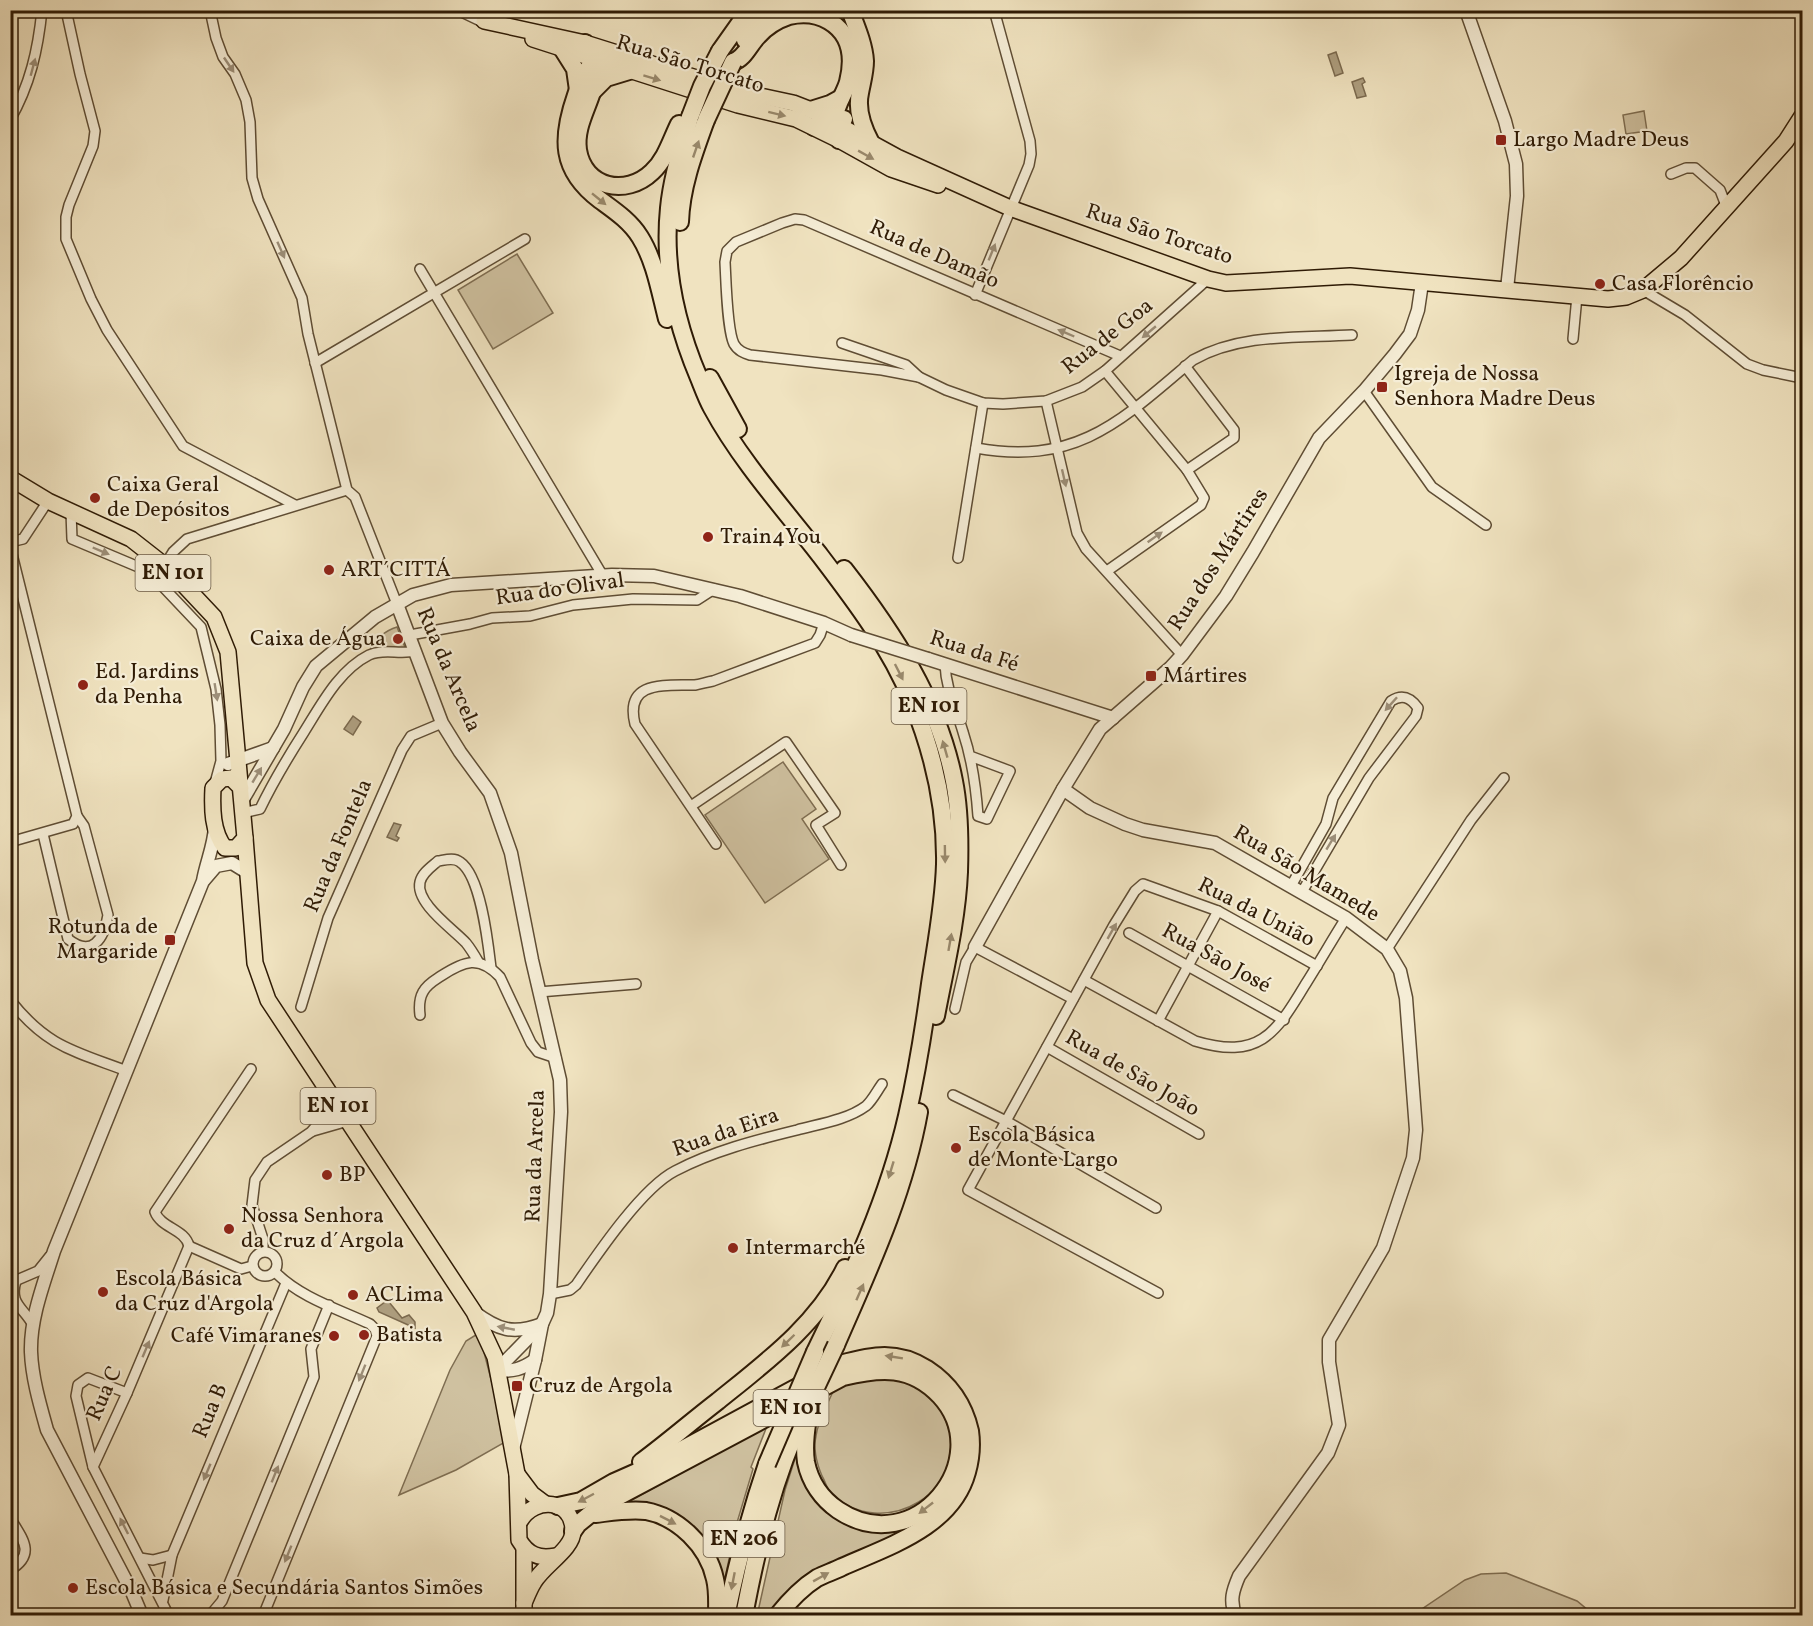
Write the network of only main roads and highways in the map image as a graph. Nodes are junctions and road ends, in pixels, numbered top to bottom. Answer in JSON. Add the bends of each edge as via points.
{"nodes":[{"id":1,"x":749,"y":10,"type":"edge"},
{"id":2,"x":765,"y":10,"type":"edge"},
{"id":3,"x":850,"y":10,"type":"edge"},
{"id":4,"x":585,"y":43,"type":"junction"},
{"id":5,"x":563,"y":50,"type":"junction"},
{"id":6,"x":726,"y":56,"type":"junction"},
{"id":7,"x":597,"y":60,"type":"junction"},
{"id":8,"x":626,"y":63,"type":"junction"},
{"id":9,"x":585,"y":91,"type":"junction"},
{"id":10,"x":859,"y":96,"type":"junction"},
{"id":11,"x":841,"y":98,"type":"junction"},
{"id":12,"x":1803,"y":116,"type":"edge"},
{"id":13,"x":698,"y":118,"type":"junction"},
{"id":14,"x":813,"y":118,"type":"junction"},
{"id":15,"x":838,"y":132,"type":"junction"},
{"id":16,"x":871,"y":143,"type":"junction"},
{"id":17,"x":981,"y":196,"type":"junction"},
{"id":18,"x":733,"y":442,"type":"junction"},
{"id":19,"x":10,"y":478,"type":"edge"},
{"id":20,"x":233,"y":762,"type":"junction"},
{"id":21,"x":217,"y":784,"type":"junction"},
{"id":22,"x":242,"y":801,"type":"junction"},
{"id":23,"x":245,"y":838,"type":"junction"},
{"id":24,"x":226,"y":848,"type":"junction"},
{"id":25,"x":247,"y":877,"type":"junction"},
{"id":26,"x":872,"y":1230,"type":"junction"},
{"id":27,"x":799,"y":1435,"type":"junction"},
{"id":28,"x":766,"y":1464,"type":"joint"},
{"id":29,"x":517,"y":1474,"type":"junction"},
{"id":30,"x":614,"y":1482,"type":"junction"},
{"id":31,"x":551,"y":1505,"type":"junction"},
{"id":32,"x":591,"y":1515,"type":"junction"},
{"id":33,"x":520,"y":1521,"type":"junction"},
{"id":34,"x":573,"y":1531,"type":"junction"},
{"id":35,"x":524,"y":1548,"type":"junction"},
{"id":36,"x":555,"y":1556,"type":"junction"},
{"id":37,"x":524,"y":1609,"type":"edge"},
{"id":38,"x":717,"y":1616,"type":"edge"},
{"id":39,"x":726,"y":1616,"type":"edge"},
{"id":40,"x":744,"y":1616,"type":"edge"},
{"id":41,"x":777,"y":1616,"type":"edge"}],
"edges":[{"from":1,"to":6,"type":"highway","number":"EN 101"},
{"from":2,"to":6,"type":"highway","number":"EN 101"},
{"from":3,"to":10,"type":"highway","via":[[865,58]]},
{"from":4,"to":5,"type":"main road","name":"Rua São Torcato","via":[[484,21]]},
{"from":4,"to":7,"type":"highway"},
{"from":4,"to":8,"type":"main road","name":"Rua São Torcato"},
{"from":5,"to":7,"type":"main road","name":"Rua São Torcato"},
{"from":5,"to":9,"type":"highway"},
{"from":6,"to":11,"type":"highway","via":[[740,59],[771,24],[789,16],[822,17],[839,27],[850,45],[848,82]]},
{"from":6,"to":13,"type":"highway","number":"EN 101","bridge":true},
{"from":7,"to":8,"type":"highway"},
{"from":7,"to":9,"type":"highway","via":[[588,67]]},
{"from":8,"to":9,"type":"highway"},
{"from":8,"to":14,"type":"main road","name":"Rua São Torcato","via":[[793,103]]},
{"from":9,"to":13,"type":"highway","via":[[580,158],[589,173],[606,185],[629,186],[641,181],[666,154],[679,124]]},
{"from":9,"to":18,"type":"highway","one_way":true,"via":[[571,112],[566,141],[570,165],[582,184],[640,236],[655,272],[677,352],[693,388],[713,421]]},
{"from":10,"to":15,"type":"highway"},
{"from":10,"to":16,"type":"highway","via":[[861,122]]},
{"from":11,"to":14,"type":"highway"},
{"from":11,"to":15,"type":"highway","via":[[835,117]]},
{"from":12,"to":17,"type":"main road","name":"Rua São Torcato","via":[[1786,141],[1681,258],[1643,290],[1618,299],[1350,276],[1240,284],[1208,279]]},
{"from":13,"to":18,"type":"highway","number":"EN 101","via":[[677,162],[669,209],[668,261],[686,346],[711,407]]},
{"from":27,"to":13,"type":"highway","number":"EN 101","one_way":true,"bridge":true,"via":[[811,1398],[884,1236],[903,1180],[951,937],[959,874],[959,829],[954,782],[943,739],[905,656],[866,597],[735,424],[703,366],[686,311],[678,259],[680,210]]},
{"from":14,"to":15,"type":"highway"},
{"from":15,"to":16,"type":"main road","name":"Rua São Torcato"},
{"from":15,"to":17,"type":"main road","name":"Rua São Torcato","one_way":true,"via":[[901,173]]},
{"from":16,"to":17,"type":"main road","name":"Rua São Torcato"},
{"from":18,"to":26,"type":"highway","number":"EN 101","one_way":true,"via":[[868,620],[889,654],[912,701],[936,775],[944,889],[907,1118]]},
{"from":19,"to":20,"type":"main road","number":"EN 101","via":[[48,501],[131,539],[165,565],[214,617],[228,652],[237,742]]},
{"from":20,"to":21,"type":"main road","number":"EN 101"},
{"from":20,"to":22,"type":"main road","number":"EN 101"},
{"from":21,"to":22,"type":"main road","via":[[231,778]]},
{"from":21,"to":24,"type":"main road","number":"EN 101","via":[[215,826],[218,840]]},
{"from":22,"to":23,"type":"main road","number":"EN 101"},
{"from":23,"to":24,"type":"main road","via":[[236,848]]},
{"from":23,"to":25,"type":"main road","number":"EN 101"},
{"from":24,"to":25,"type":"main road","number":"EN 101"},
{"from":25,"to":29,"type":"main road","number":"EN 101","via":[[255,963],[268,1000],[474,1312],[495,1357]]},
{"from":26,"to":28,"type":"highway","number":"EN 101","bridge":true},
{"from":26,"to":30,"type":"highway","one_way":true,"via":[[862,1233],[839,1280],[803,1326],[766,1362]]},
{"from":32,"to":27,"type":"highway","one_way":true,"via":[[599,1507],[843,1377],[871,1370],[892,1370],[931,1386],[955,1420],[959,1441],[952,1479],[942,1495],[913,1518],[890,1525],[869,1524],[830,1504],[814,1485]]},
{"from":27,"to":40,"type":"highway","number":"EN 206","via":[[777,1479]]},
{"from":28,"to":39,"type":"highway","number":"EN 206","one_way":true},
{"from":29,"to":31,"type":"main road","via":[[532,1494]]},
{"from":29,"to":33,"type":"main road","number":"EN 101"},
{"from":30,"to":31,"type":"highway","one_way":true,"via":[[581,1501]]},
{"from":41,"to":30,"type":"highway","one_way":true,"via":[[793,1596],[818,1578],[917,1532],[954,1501],[964,1482],[972,1440],[955,1394],[938,1376],[917,1363],[893,1356],[870,1356],[840,1364],[657,1463]]},
{"from":31,"to":33,"type":"main road","via":[[534,1506]]},
{"from":31,"to":34,"type":"main road","via":[[569,1516]]},
{"from":32,"to":34,"type":"highway"},
{"from":32,"to":38,"type":"highway","one_way":true,"via":[[648,1512],[685,1529],[708,1559],[715,1578]]},
{"from":33,"to":35,"type":"main road","number":"EN 101","via":[[519,1540]]},
{"from":34,"to":36,"type":"main road","number":"EN 101","via":[[564,1551]]},
{"from":35,"to":36,"type":"main road","via":[[544,1558]]},
{"from":35,"to":37,"type":"main road","number":"EN 101"},
{"from":36,"to":37,"type":"main road","number":"EN 101","via":[[534,1581]]}]}
